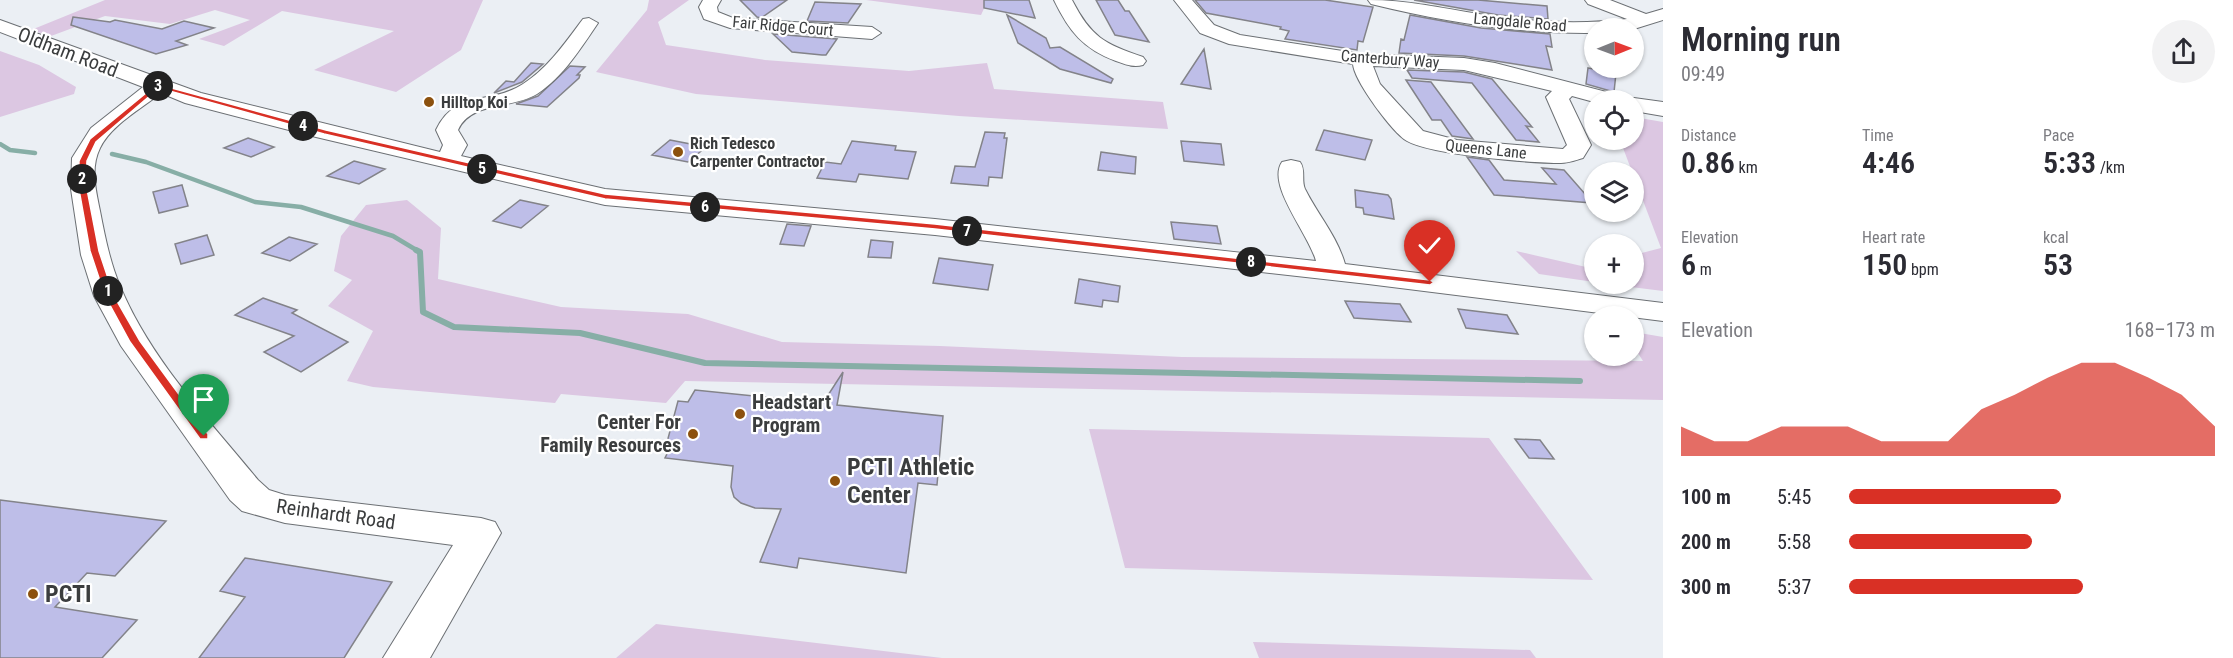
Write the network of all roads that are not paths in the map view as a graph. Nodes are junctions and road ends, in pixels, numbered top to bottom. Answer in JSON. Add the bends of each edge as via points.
{"nodes":[{"id":1,"x":712,"y":0,"type":"edge"},
{"id":2,"x":1063,"y":0,"type":"edge"},
{"id":3,"x":1183,"y":0,"type":"edge"},
{"id":4,"x":1377,"y":0,"type":"edge"},
{"id":5,"x":1594,"y":0,"type":"edge"},
{"id":6,"x":1658,"y":20,"type":"edge"},
{"id":7,"x":589,"y":23,"type":"dead end"},
{"id":8,"x":0,"y":26,"type":"edge"},
{"id":9,"x":872,"y":33,"type":"dead end"},
{"id":10,"x":1362,"y":60,"type":"junction"},
{"id":11,"x":1136,"y":61,"type":"dead end"},
{"id":12,"x":157,"y":86,"type":"junction"},
{"id":13,"x":1569,"y":89,"type":"junction"},
{"id":14,"x":1584,"y":93,"type":"edge"},
{"id":15,"x":1644,"y":106,"type":"edge"},
{"id":16,"x":1663,"y":109,"type":"edge"},
{"id":17,"x":447,"y":161,"type":"junction"},
{"id":18,"x":1291,"y":166,"type":"dead end"},
{"id":19,"x":1333,"y":271,"type":"junction"},
{"id":20,"x":1663,"y":312,"type":"edge"},
{"id":21,"x":406,"y":658,"type":"edge"}],
"edges":[{"from":1,"to":9,"type":"street","name":"Fair Ridge Court","via":[[708,7],[710,15],[730,23]]},
{"from":2,"to":11,"type":"street","via":[[1079,33],[1107,52]]},
{"from":3,"to":10,"type":"street","name":"Canterbury Way","via":[[1207,29],[1220,36]]},
{"from":4,"to":6,"type":"street","name":"Langdale Road","via":[[1526,25],[1599,26]]},
{"from":5,"to":6,"type":"street"},
{"from":7,"to":17,"type":"street","via":[[563,59],[529,90],[462,110],[449,120],[447,130],[455,146]]},
{"from":8,"to":12,"type":"street","name":"Oldham Road"},
{"from":10,"to":13,"type":"street","name":"Canterbury Way","via":[[1464,64],[1520,74]]},
{"from":10,"to":13,"type":"street","name":"Queens Lane","via":[[1371,87],[1415,136],[1457,147],[1563,156],[1575,153],[1579,145],[1557,97]]},
{"from":12,"to":17,"type":"street","name":"Oldham Road"},
{"from":12,"to":21,"type":"street","name":"Reinhardt Road","via":[[93,141],[83,161],[82,184],[94,251],[109,296],[135,342],[256,501],[285,509],[481,533]]},
{"from":13,"to":14,"type":"street","name":"Canterbury Way"},
{"from":15,"to":16,"type":"street"},
{"from":17,"to":19,"type":"street","name":"Oldham Road","via":[[572,191],[638,201],[935,227]]},
{"from":18,"to":19,"type":"street","via":[[1291,186],[1326,245]]},
{"from":19,"to":20,"type":"street","name":"Oldham Road"}]}
